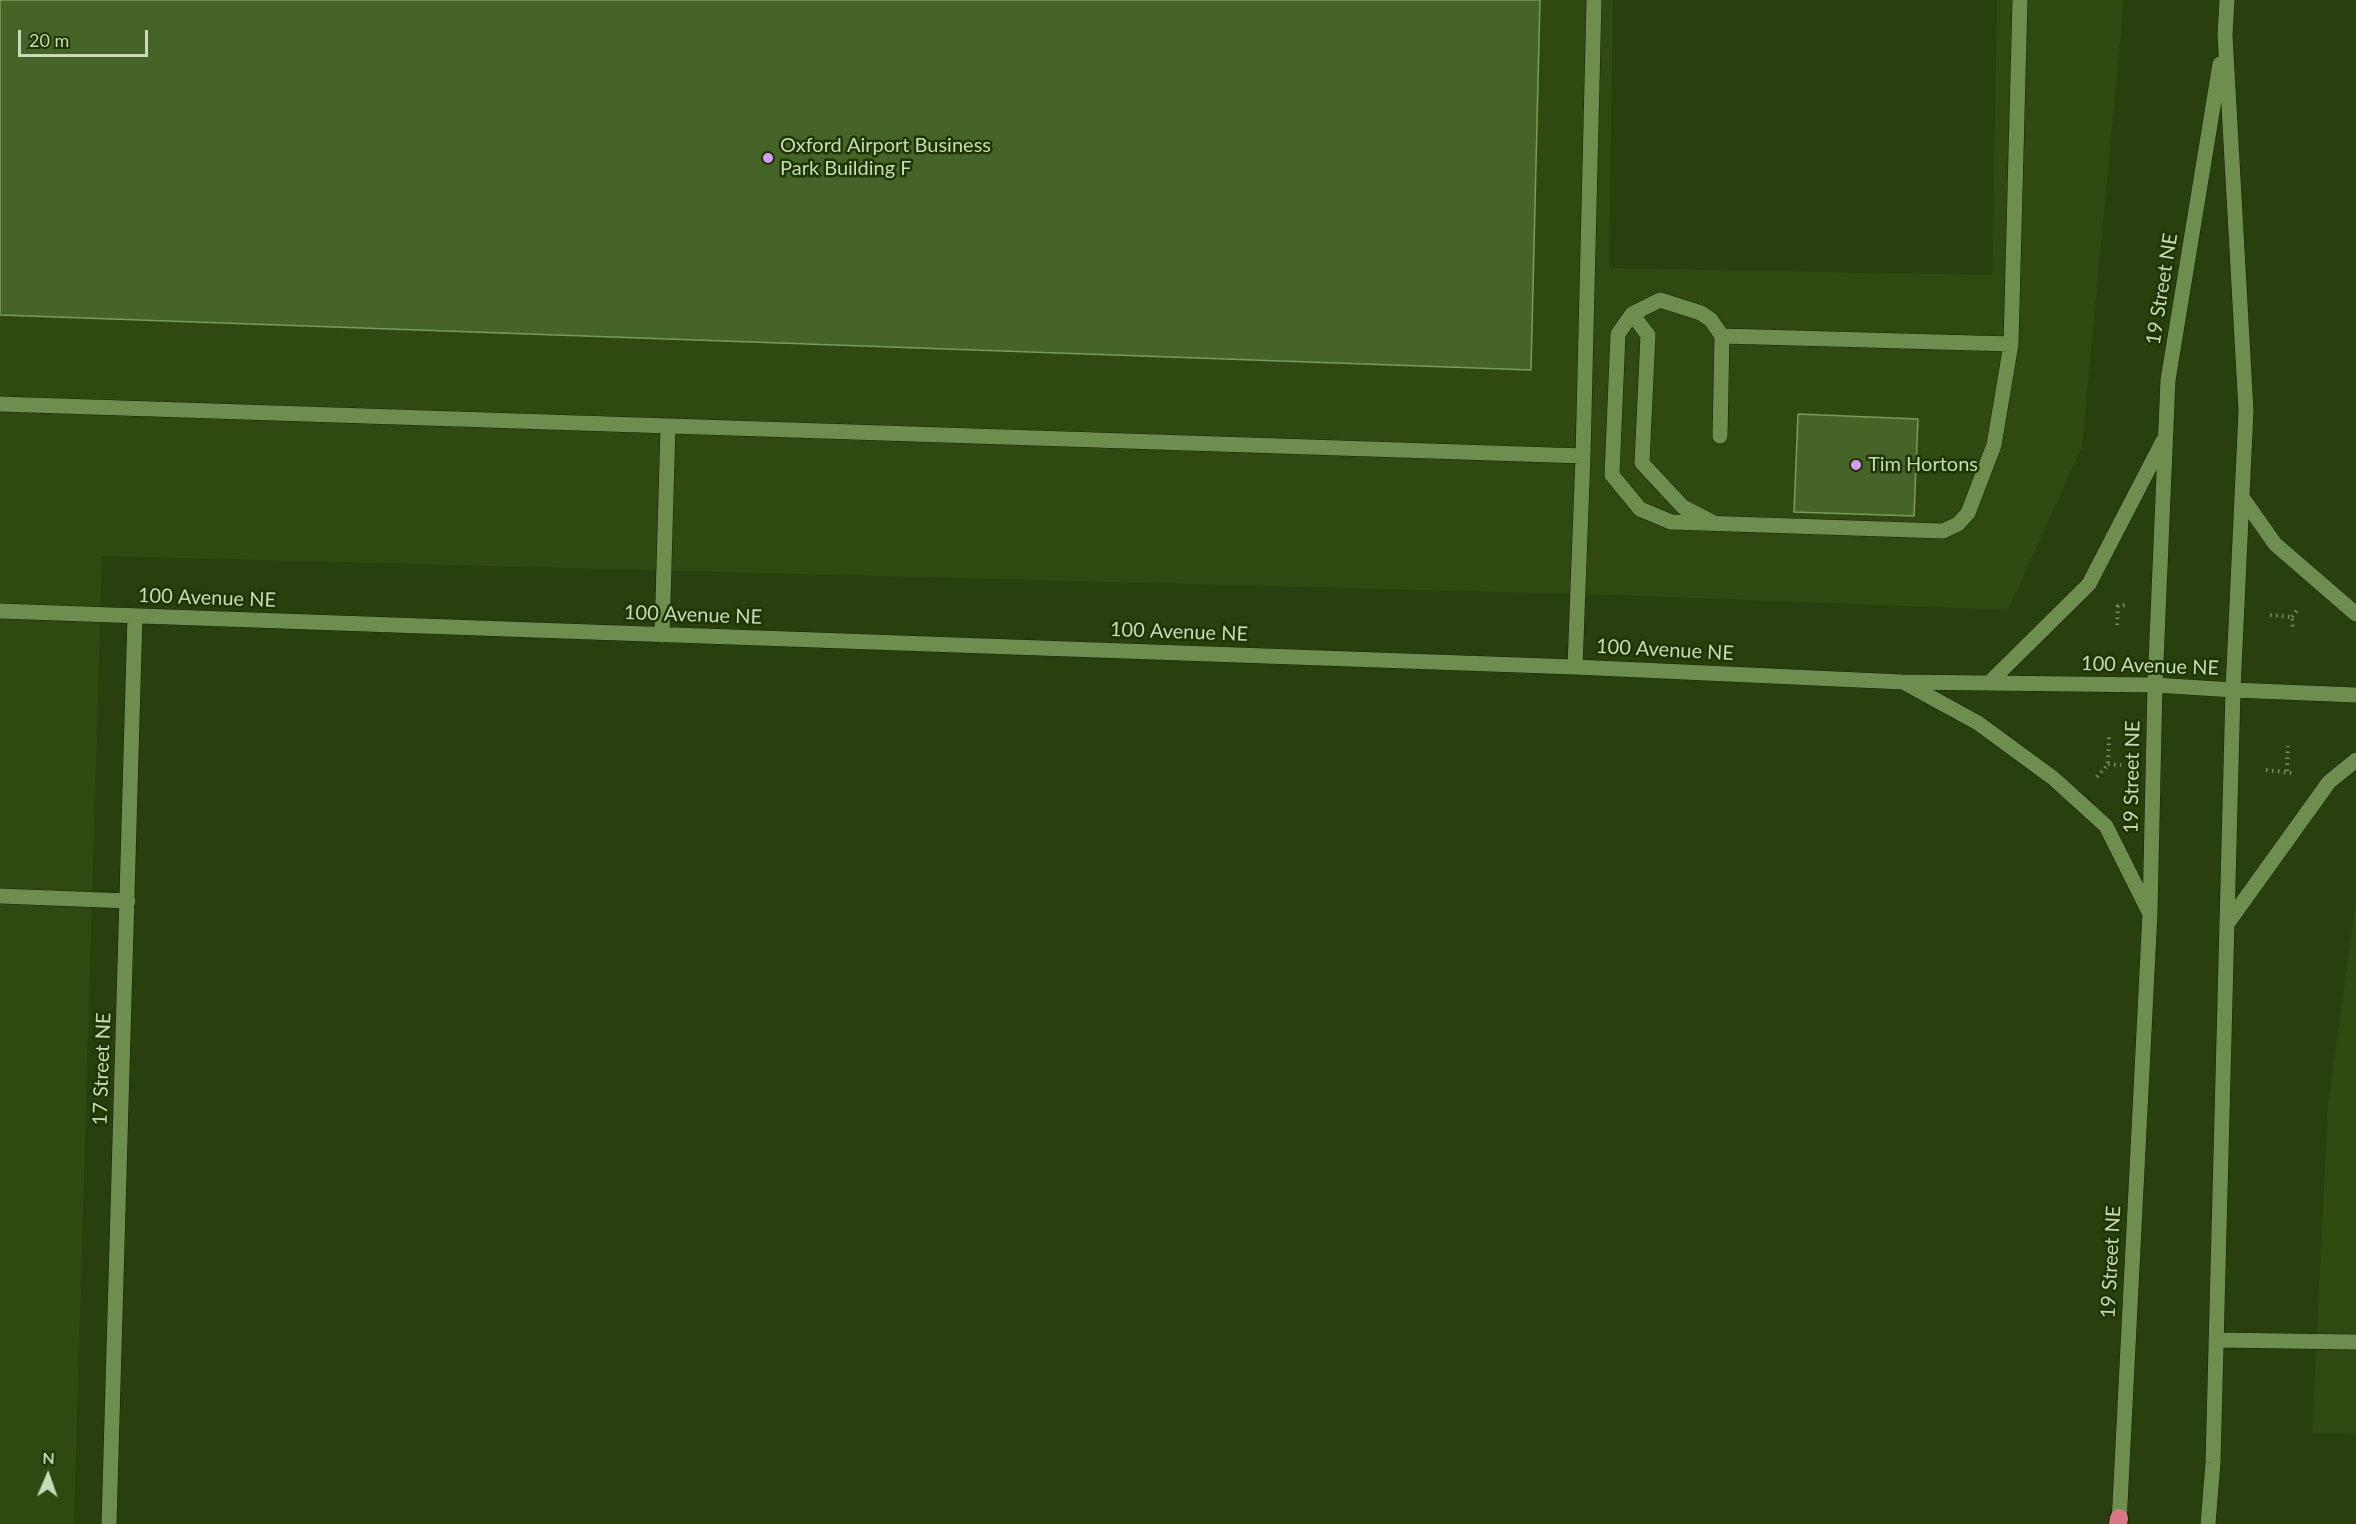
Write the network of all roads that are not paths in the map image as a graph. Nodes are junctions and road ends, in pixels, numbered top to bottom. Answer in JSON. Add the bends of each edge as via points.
{"nodes":[{"id":1,"x":1594,"y":0,"type":"edge"},
{"id":2,"x":2020,"y":0,"type":"edge"},
{"id":3,"x":2226,"y":0,"type":"edge"},
{"id":4,"x":2225,"y":34,"type":"junction"},
{"id":5,"x":1632,"y":314,"type":"junction"},
{"id":6,"x":1722,"y":336,"type":"junction"},
{"id":7,"x":2011,"y":344,"type":"junction"},
{"id":8,"x":0,"y":404,"type":"edge"},
{"id":9,"x":668,"y":426,"type":"junction"},
{"id":10,"x":2166,"y":435,"type":"junction"},
{"id":11,"x":1720,"y":436,"type":"dead end"},
{"id":12,"x":1583,"y":456,"type":"junction"},
{"id":13,"x":2242,"y":497,"type":"junction"},
{"id":14,"x":1716,"y":524,"type":"junction"},
{"id":15,"x":0,"y":611,"type":"edge"},
{"id":16,"x":2356,"y":614,"type":"edge"},
{"id":17,"x":135,"y":616,"type":"junction"},
{"id":18,"x":662,"y":635,"type":"junction"},
{"id":19,"x":1575,"y":667,"type":"junction"},
{"id":20,"x":1902,"y":682,"type":"junction"},
{"id":21,"x":1990,"y":682,"type":"junction"},
{"id":22,"x":2155,"y":685,"type":"junction"},
{"id":23,"x":2233,"y":690,"type":"junction"},
{"id":24,"x":2356,"y":694,"type":"edge"},
{"id":25,"x":2356,"y":760,"type":"edge"},
{"id":26,"x":0,"y":896,"type":"edge"},
{"id":27,"x":128,"y":901,"type":"junction"},
{"id":28,"x":2150,"y":913,"type":"junction"},
{"id":29,"x":2227,"y":924,"type":"junction"},
{"id":30,"x":2217,"y":1340,"type":"junction"},
{"id":31,"x":2356,"y":1342,"type":"edge"},
{"id":32,"x":2119,"y":1522,"type":"edge"},
{"id":33,"x":109,"y":1524,"type":"edge"},
{"id":34,"x":2208,"y":1524,"type":"edge"}],
"edges":[{"from":1,"to":12,"type":"street"},
{"from":2,"to":7,"type":"street"},
{"from":3,"to":4,"type":"street","name":"19 Street NE"},
{"from":4,"to":10,"type":"street","name":"19 Street NE","via":[[2168,380]]},
{"from":4,"to":13,"type":"street","name":"19 Street NE","via":[[2246,411]]},
{"from":5,"to":6,"type":"street","via":[[1660,300],[1701,313]]},
{"from":5,"to":14,"type":"street","via":[[1648,335],[1642,463],[1683,507]]},
{"from":5,"to":14,"type":"street","via":[[1618,334],[1612,476],[1640,509],[1671,522]]},
{"from":6,"to":7,"type":"street"},
{"from":6,"to":11,"type":"street"},
{"from":7,"to":14,"type":"street","via":[[1994,445],[1968,513],[1958,524],[1943,531]]},
{"from":8,"to":9,"type":"street"},
{"from":9,"to":12,"type":"street"},
{"from":9,"to":18,"type":"street"},
{"from":10,"to":21,"type":"street","via":[[2089,584]]},
{"from":10,"to":22,"type":"street","name":"19 Street NE"},
{"from":12,"to":19,"type":"street"},
{"from":13,"to":16,"type":"street","via":[[2275,544]]},
{"from":13,"to":23,"type":"street","name":"19 Street NE"},
{"from":15,"to":17,"type":"street","name":"100 Avenue NE"},
{"from":17,"to":18,"type":"street","name":"100 Avenue NE"},
{"from":17,"to":27,"type":"street","name":"17 Street NE"},
{"from":18,"to":19,"type":"street","name":"100 Avenue NE"},
{"from":19,"to":20,"type":"street","name":"100 Avenue NE"},
{"from":20,"to":21,"type":"street","name":"100 Avenue NE"},
{"from":20,"to":28,"type":"street","via":[[1978,723],[2053,778],[2106,826]]},
{"from":21,"to":22,"type":"street","name":"100 Avenue NE"},
{"from":22,"to":23,"type":"street","name":"100 Avenue NE"},
{"from":22,"to":28,"type":"street","name":"19 Street NE"},
{"from":23,"to":24,"type":"street","name":"100 Avenue NE"},
{"from":23,"to":29,"type":"street","name":"19 Street NE"},
{"from":25,"to":29,"type":"street","via":[[2328,782]]},
{"from":26,"to":27,"type":"street"},
{"from":27,"to":33,"type":"street","name":"17 Street NE"},
{"from":28,"to":32,"type":"street","name":"19 Street NE"},
{"from":29,"to":30,"type":"street","name":"19 Street NE"},
{"from":30,"to":31,"type":"street"},
{"from":30,"to":34,"type":"street","name":"19 Street NE"}]}
